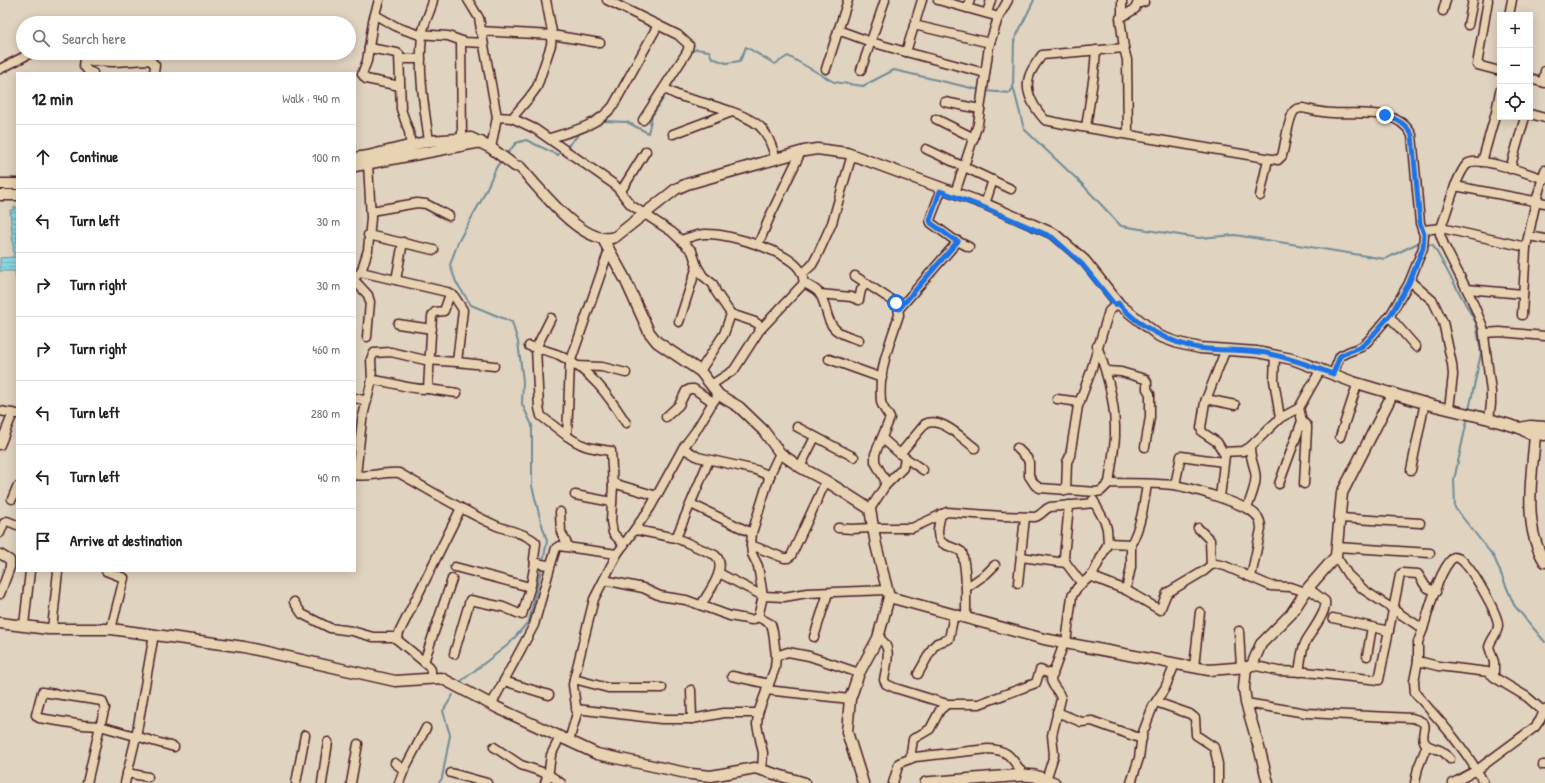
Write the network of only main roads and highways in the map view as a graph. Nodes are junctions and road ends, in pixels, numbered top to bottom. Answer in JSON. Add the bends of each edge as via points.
{"nodes":[{"id":1,"x":1050,"y":782,"type":"edge"},
{"id":2,"x":926,"y":783,"type":"edge"}],
"edges":[{"from":1,"to":2,"type":"main road","via":[[1036,776],[1024,776]]}]}
